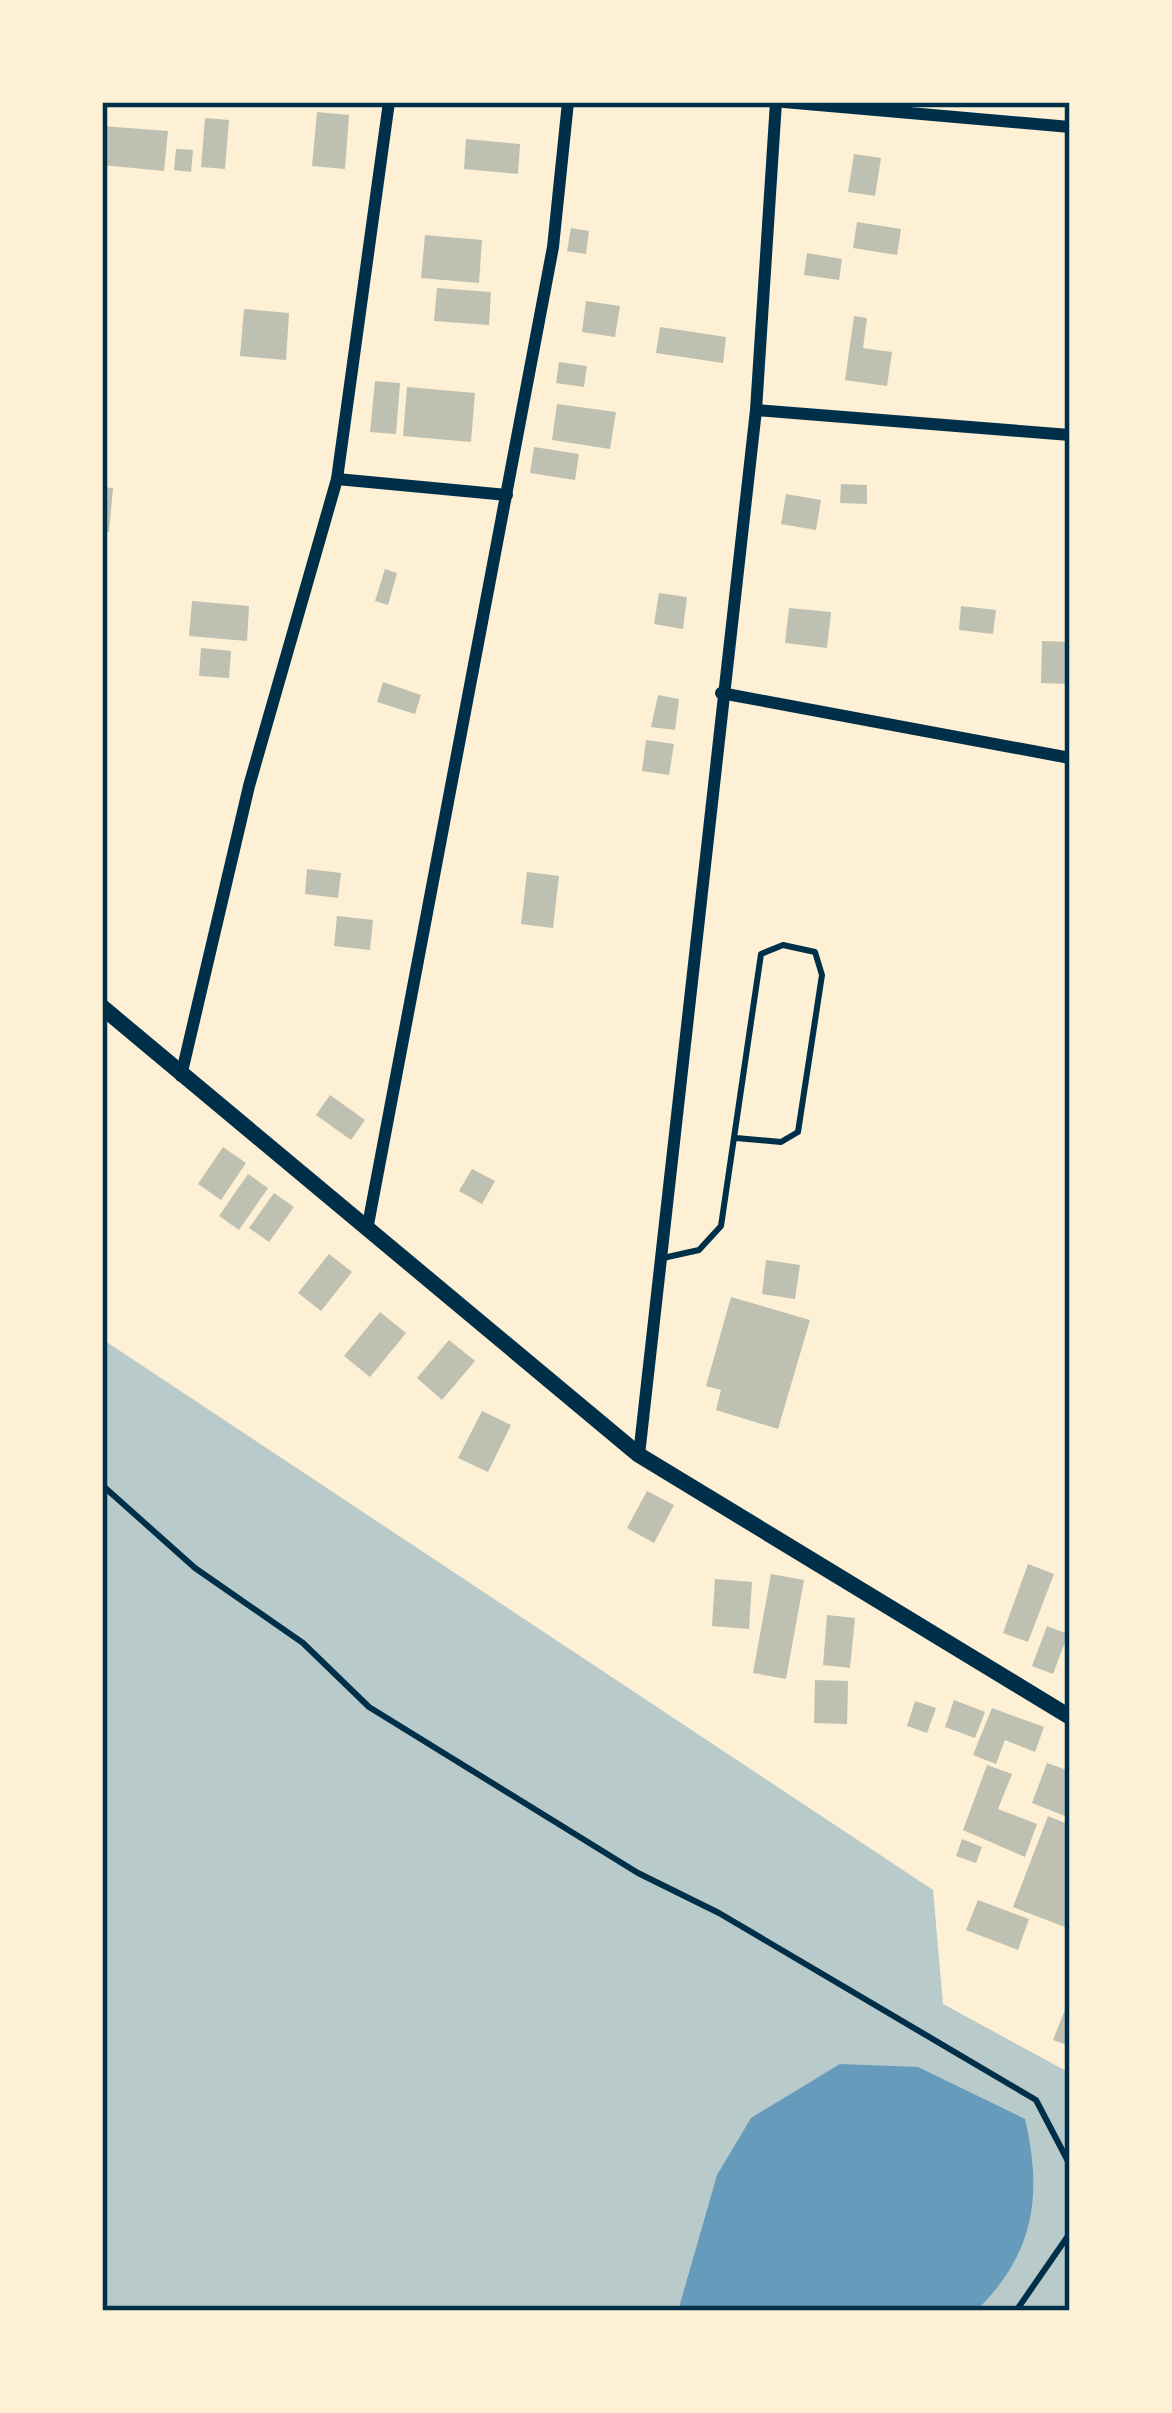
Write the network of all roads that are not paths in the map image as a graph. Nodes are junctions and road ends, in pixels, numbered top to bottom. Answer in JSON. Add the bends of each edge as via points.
{"nodes":[{"id":1,"x":389,"y":102,"type":"edge"},
{"id":2,"x":568,"y":102,"type":"edge"},
{"id":3,"x":780,"y":102,"type":"edge"},
{"id":4,"x":1070,"y":127,"type":"edge"},
{"id":5,"x":756,"y":410,"type":"junction"},
{"id":6,"x":1070,"y":435,"type":"edge"},
{"id":7,"x":337,"y":479,"type":"junction"},
{"id":8,"x":507,"y":495,"type":"junction"},
{"id":9,"x":721,"y":693,"type":"junction"},
{"id":10,"x":1070,"y":758,"type":"edge"},
{"id":11,"x":102,"y":1006,"type":"edge"},
{"id":12,"x":181,"y":1076,"type":"junction"},
{"id":13,"x":736,"y":1138,"type":"junction"},
{"id":14,"x":367,"y":1230,"type":"junction"},
{"id":15,"x":660,"y":1258,"type":"junction"},
{"id":16,"x":639,"y":1455,"type":"junction"},
{"id":17,"x":102,"y":1485,"type":"edge"},
{"id":18,"x":1070,"y":1717,"type":"edge"},
{"id":19,"x":1070,"y":2165,"type":"edge"},
{"id":20,"x":1070,"y":2234,"type":"edge"},
{"id":21,"x":1016,"y":2311,"type":"edge"}],
"edges":[{"from":1,"to":7,"type":"street"},
{"from":2,"to":8,"type":"street","via":[[553,247]]},
{"from":3,"to":4,"type":"street"},
{"from":3,"to":5,"type":"street"},
{"from":5,"to":6,"type":"street"},
{"from":5,"to":9,"type":"street"},
{"from":7,"to":8,"type":"street"},
{"from":7,"to":12,"type":"street","via":[[249,786]]},
{"from":8,"to":14,"type":"street"},
{"from":9,"to":10,"type":"street"},
{"from":9,"to":15,"type":"street"},
{"from":11,"to":12,"type":"main road"},
{"from":12,"to":14,"type":"main road"},
{"from":13,"to":13,"type":"lane","via":[[761,954],[783,945],[815,952],[822,975],[798,1132],[781,1142]]},
{"from":13,"to":15,"type":"lane","via":[[721,1226],[699,1250]]},
{"from":14,"to":16,"type":"main road"},
{"from":15,"to":16,"type":"street"},
{"from":16,"to":18,"type":"main road"},
{"from":17,"to":19,"type":"lane","via":[[195,1568],[303,1643],[369,1707],[638,1873],[1036,2100]]},
{"from":20,"to":21,"type":"lane"}]}
